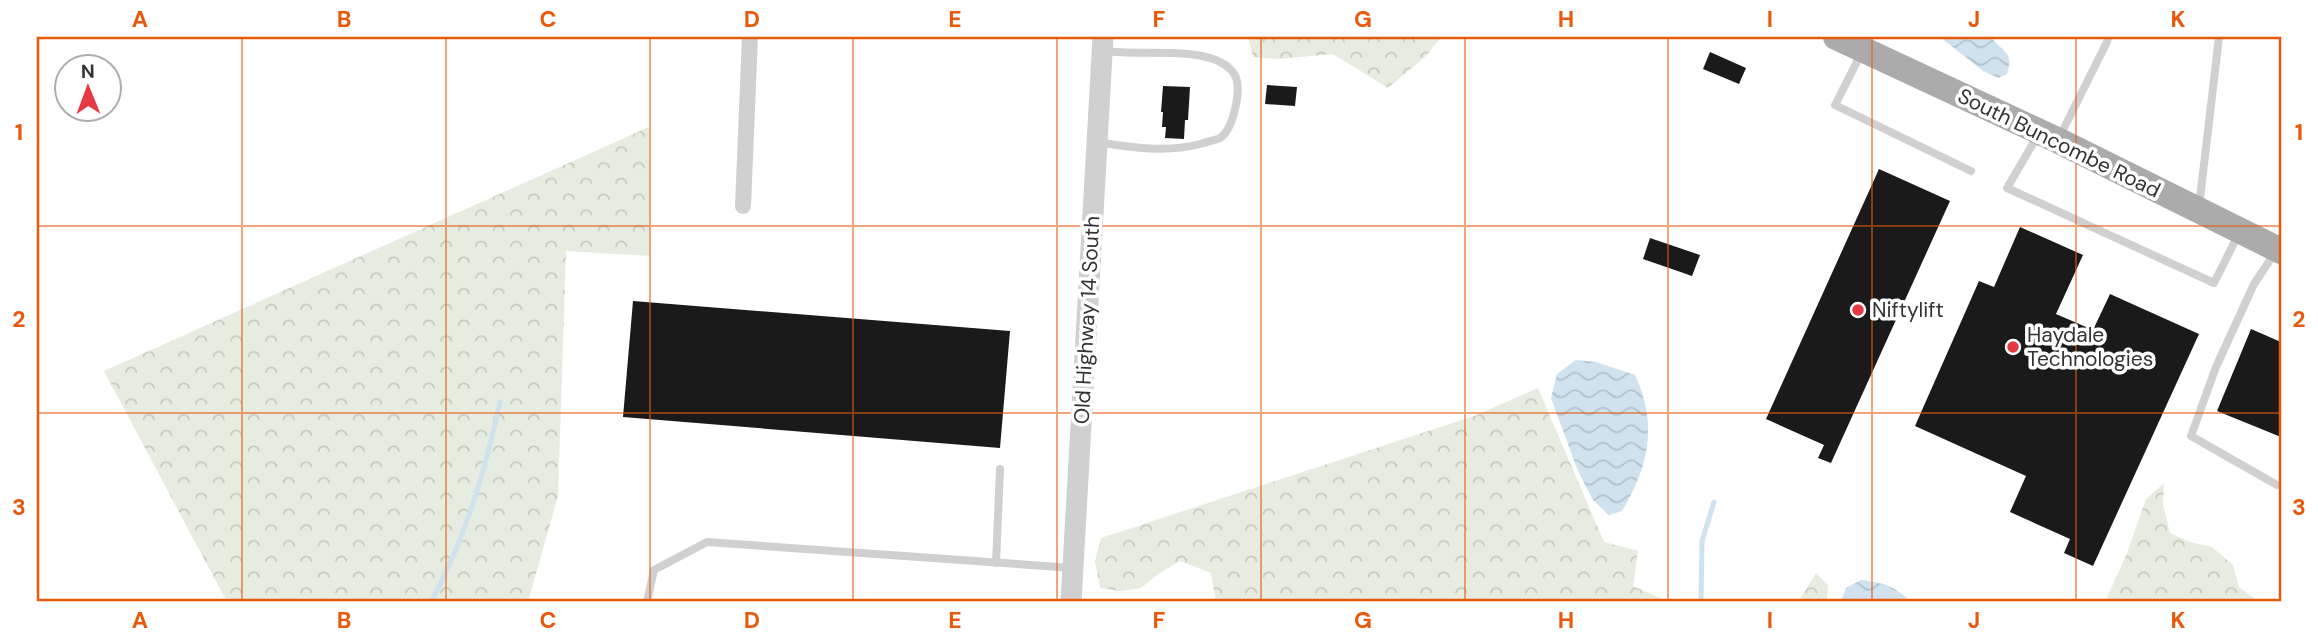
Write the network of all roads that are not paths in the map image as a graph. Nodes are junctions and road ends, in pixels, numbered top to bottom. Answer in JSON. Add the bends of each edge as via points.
{"nodes":[{"id":1,"x":750,"y":37,"type":"edge"},
{"id":2,"x":1836,"y":37,"type":"edge"},
{"id":3,"x":2108,"y":37,"type":"edge"},
{"id":4,"x":2219,"y":37,"type":"edge"},
{"id":5,"x":1102,"y":44,"type":"edge"},
{"id":6,"x":1863,"y":50,"type":"junction"},
{"id":7,"x":2048,"y":136,"type":"junction"},
{"id":8,"x":1097,"y":142,"type":"junction"},
{"id":9,"x":1971,"y":171,"type":"dead end"},
{"id":10,"x":743,"y":206,"type":"dead end"},
{"id":11,"x":2198,"y":210,"type":"junction"},
{"id":12,"x":2241,"y":231,"type":"junction"},
{"id":13,"x":2280,"y":248,"type":"edge"},
{"id":14,"x":1000,"y":469,"type":"dead end"},
{"id":15,"x":2277,"y":485,"type":"dead end"},
{"id":16,"x":996,"y":563,"type":"junction"},
{"id":17,"x":1073,"y":568,"type":"junction"},
{"id":18,"x":647,"y":602,"type":"edge"},
{"id":19,"x":1071,"y":602,"type":"edge"}],
"edges":[{"from":1,"to":10,"type":"street"},
{"from":2,"to":6,"type":"main road","name":"South Buncombe Road"},
{"from":3,"to":7,"type":"lane"},
{"from":4,"to":11,"type":"lane"},
{"from":5,"to":8,"type":"street","name":"Old Highway 14 South"},
{"from":5,"to":8,"type":"lane","via":[[1122,54],[1190,54],[1220,61],[1235,72],[1238,84],[1237,103],[1221,138],[1174,150]]},
{"from":6,"to":7,"type":"main road","name":"South Buncombe Road"},
{"from":6,"to":9,"type":"lane","via":[[1835,104]]},
{"from":7,"to":11,"type":"main road","name":"South Buncombe Road"},
{"from":7,"to":12,"type":"lane","via":[[2007,188],[2214,283]]},
{"from":8,"to":17,"type":"street","name":"Old Highway 14 South"},
{"from":11,"to":12,"type":"main road","name":"South Buncombe Road"},
{"from":12,"to":13,"type":"main road","name":"South Buncombe Road"},
{"from":13,"to":15,"type":"lane","via":[[2254,284],[2191,436]]},
{"from":14,"to":16,"type":"lane"},
{"from":16,"to":17,"type":"lane"},
{"from":16,"to":18,"type":"lane","via":[[707,541],[654,570]]},
{"from":17,"to":19,"type":"street","name":"Old Highway 14 South"}]}
